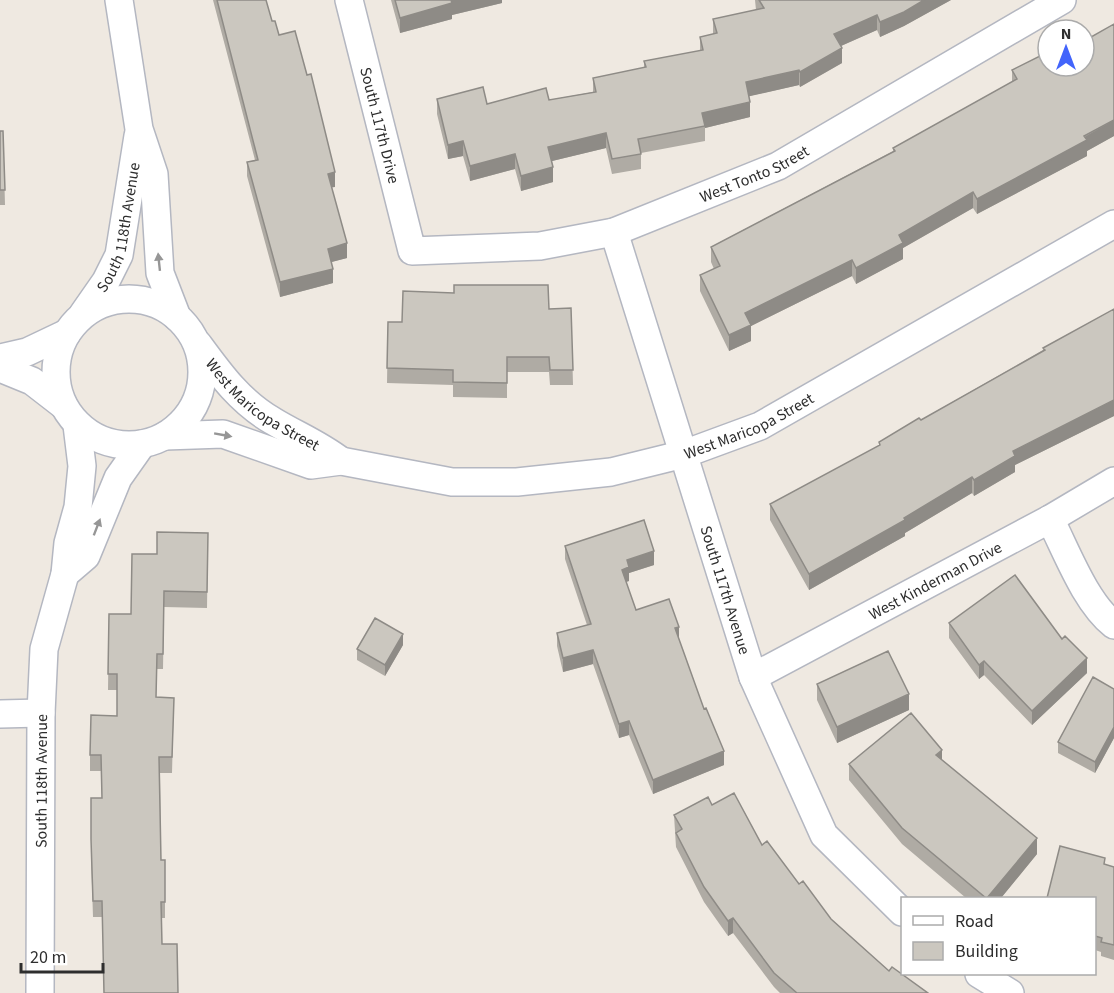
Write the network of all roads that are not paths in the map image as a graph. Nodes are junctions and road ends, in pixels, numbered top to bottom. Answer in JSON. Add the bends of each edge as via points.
{"nodes":[{"id":1,"x":119,"y":0,"type":"edge"},
{"id":2,"x":349,"y":0,"type":"edge"},
{"id":3,"x":1062,"y":0,"type":"edge"},
{"id":4,"x":139,"y":129,"type":"junction"},
{"id":5,"x":1114,"y":224,"type":"edge"},
{"id":6,"x":614,"y":232,"type":"junction"},
{"id":7,"x":412,"y":251,"type":"joint"},
{"id":8,"x":177,"y":317,"type":"junction"},
{"id":9,"x":74,"y":325,"type":"junction"},
{"id":10,"x":194,"y":338,"type":"junction"},
{"id":11,"x":0,"y":358,"type":"edge"},
{"id":12,"x":0,"y":368,"type":"edge"},
{"id":13,"x":70,"y":415,"type":"junction"},
{"id":14,"x":154,"y":440,"type":"junction"},
{"id":15,"x":684,"y":454,"type":"junction"},
{"id":16,"x":341,"y":461,"type":"junction"},
{"id":17,"x":1114,"y":481,"type":"edge"},
{"id":18,"x":1050,"y":519,"type":"junction"},
{"id":19,"x":65,"y":574,"type":"junction"},
{"id":20,"x":1114,"y":625,"type":"edge"},
{"id":21,"x":753,"y":677,"type":"junction"},
{"id":22,"x":41,"y":712,"type":"junction"},
{"id":23,"x":0,"y":714,"type":"edge"},
{"id":24,"x":901,"y":910,"type":"edge"},
{"id":25,"x":981,"y":975,"type":"edge"},
{"id":26,"x":40,"y":993,"type":"edge"},
{"id":27,"x":1011,"y":993,"type":"edge"}],
"edges":[{"from":1,"to":4,"type":"street","name":"South 118th Avenue"},
{"from":2,"to":7,"type":"street","name":"South 117th Drive"},
{"from":3,"to":6,"type":"street","name":"West Tonto Street","via":[[778,166]]},
{"from":8,"to":4,"type":"street","name":"South 118th Avenue","one_way":true,"via":[[160,273],[154,174]]},
{"from":4,"to":9,"type":"street","name":"South 118th Avenue","via":[[119,255]]},
{"from":5,"to":15,"type":"street","name":"West Maricopa Street","via":[[760,426]]},
{"from":6,"to":7,"type":"street","name":"West Tonto Street","via":[[540,246]]},
{"from":6,"to":15,"type":"street","name":"South 117th Avenue"},
{"from":8,"to":9,"type":"street","via":[[139,300],[118,300],[98,306]]},
{"from":8,"to":10,"type":"street"},
{"from":9,"to":11,"type":"street","via":[[27,352]]},
{"from":9,"to":13,"type":"street","via":[[57,356],[56,381]]},
{"from":10,"to":14,"type":"street","via":[[201,359],[201,382],[195,404],[183,422]]},
{"from":10,"to":16,"type":"street","name":"West Maricopa Street","via":[[231,389],[248,404],[272,421],[318,443]]},
{"from":12,"to":13,"type":"street","via":[[32,381]]},
{"from":13,"to":14,"type":"street","via":[[96,438],[119,445]]},
{"from":13,"to":19,"type":"street","name":"South 118th Avenue","via":[[81,446],[81,485]]},
{"from":14,"to":16,"type":"street","name":"West Maricopa Street","one_way":true,"via":[[223,434],[311,465]]},
{"from":19,"to":14,"type":"street","one_way":true,"via":[[86,556],[118,478]]},
{"from":15,"to":16,"type":"street","name":"West Maricopa Street","via":[[610,472],[517,482],[452,482]]},
{"from":15,"to":21,"type":"street","name":"South 117th Avenue"},
{"from":17,"to":18,"type":"street","name":"West Kinderman Drive"},
{"from":18,"to":20,"type":"street","via":[[1080,579]]},
{"from":18,"to":21,"type":"street","name":"West Kinderman Drive"},
{"from":19,"to":22,"type":"street","name":"South 118th Avenue","via":[[44,649]]},
{"from":21,"to":24,"type":"street","name":"South 117th Avenue","via":[[824,835]]},
{"from":22,"to":23,"type":"street"},
{"from":22,"to":26,"type":"street","name":"South 118th Avenue"},
{"from":25,"to":27,"type":"street"}]}
